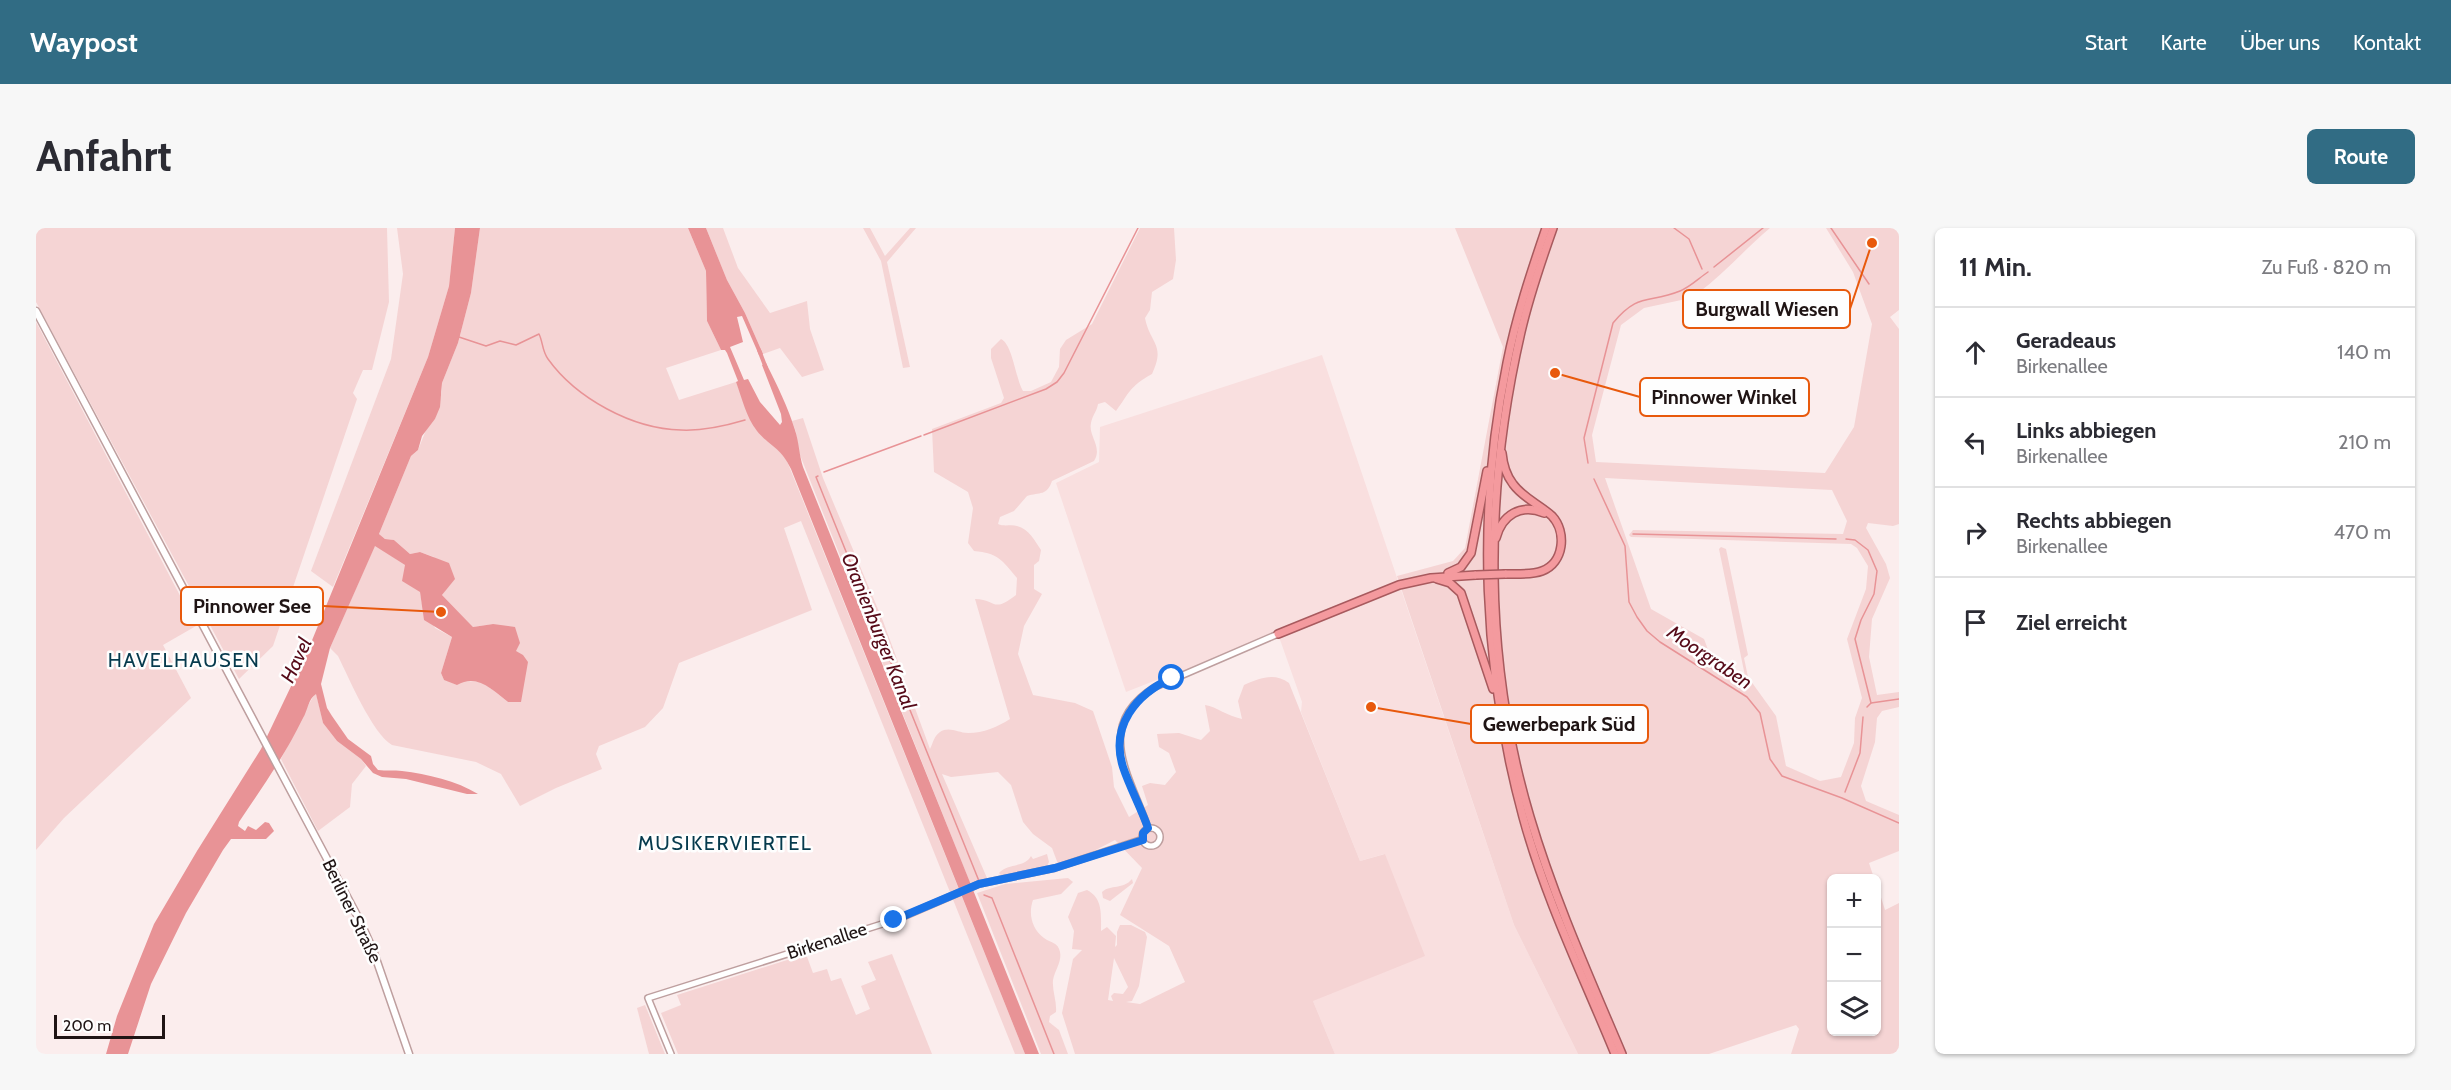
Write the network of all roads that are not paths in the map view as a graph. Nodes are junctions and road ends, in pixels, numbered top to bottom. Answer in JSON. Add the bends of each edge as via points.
{"nodes":[{"id":1,"x":1546,"y":228,"type":"edge"},
{"id":2,"x":1553,"y":228,"type":"edge"},
{"id":3,"x":36,"y":310,"type":"edge"},
{"id":4,"x":1501,"y":442,"type":"junction"},
{"id":5,"x":1493,"y":449,"type":"junction"},
{"id":6,"x":1551,"y":516,"type":"junction"},
{"id":7,"x":1493,"y":552,"type":"junction"},
{"id":8,"x":1431,"y":578,"type":"junction"},
{"id":9,"x":1278,"y":634,"type":"joint"},
{"id":10,"x":1499,"y":707,"type":"junction"},
{"id":11,"x":1148,"y":828,"type":"junction"},
{"id":12,"x":1143,"y":840,"type":"junction"},
{"id":13,"x":409,"y":1054,"type":"edge"},
{"id":14,"x":671,"y":1054,"type":"edge"},
{"id":15,"x":1615,"y":1054,"type":"edge"},
{"id":16,"x":1622,"y":1054,"type":"edge"}],
"edges":[{"from":1,"to":5,"type":"highway","via":[[1507,363]]},
{"from":2,"to":4,"type":"highway","via":[[1521,331]]},
{"from":3,"to":13,"type":"main road","name":"Berliner Straße","via":[[365,933]]},
{"from":4,"to":6,"type":"highway","via":[[1511,482]]},
{"from":4,"to":7,"type":"highway"},
{"from":5,"to":8,"type":"highway","via":[[1471,554],[1456,570]]},
{"from":5,"to":10,"type":"highway","via":[[1487,525],[1489,621]]},
{"from":6,"to":7,"type":"highway","via":[[1532,509],[1514,512],[1502,522]]},
{"from":6,"to":8,"type":"highway","bridge":true,"via":[[1560,530],[1562,543],[1548,568],[1536,573]]},
{"from":7,"to":16,"type":"highway","via":[[1498,658],[1523,793],[1562,909]]},
{"from":8,"to":9,"type":"highway","via":[[1381,591]]},
{"from":8,"to":10,"type":"highway","via":[[1450,583],[1461,593]]},
{"from":9,"to":11,"type":"street","name":"Birkenallee","via":[[1155,687],[1131,708],[1123,726],[1120,751]]},
{"from":10,"to":15,"type":"highway","via":[[1540,870]]},
{"from":11,"to":12,"type":"street"},
{"from":11,"to":12,"type":"street","name":"Birkenallee","via":[[1157,830],[1160,840],[1151,846]]},
{"from":12,"to":14,"type":"street","name":"Birkenallee","via":[[1055,868],[976,885],[898,919],[648,998]]}]}
